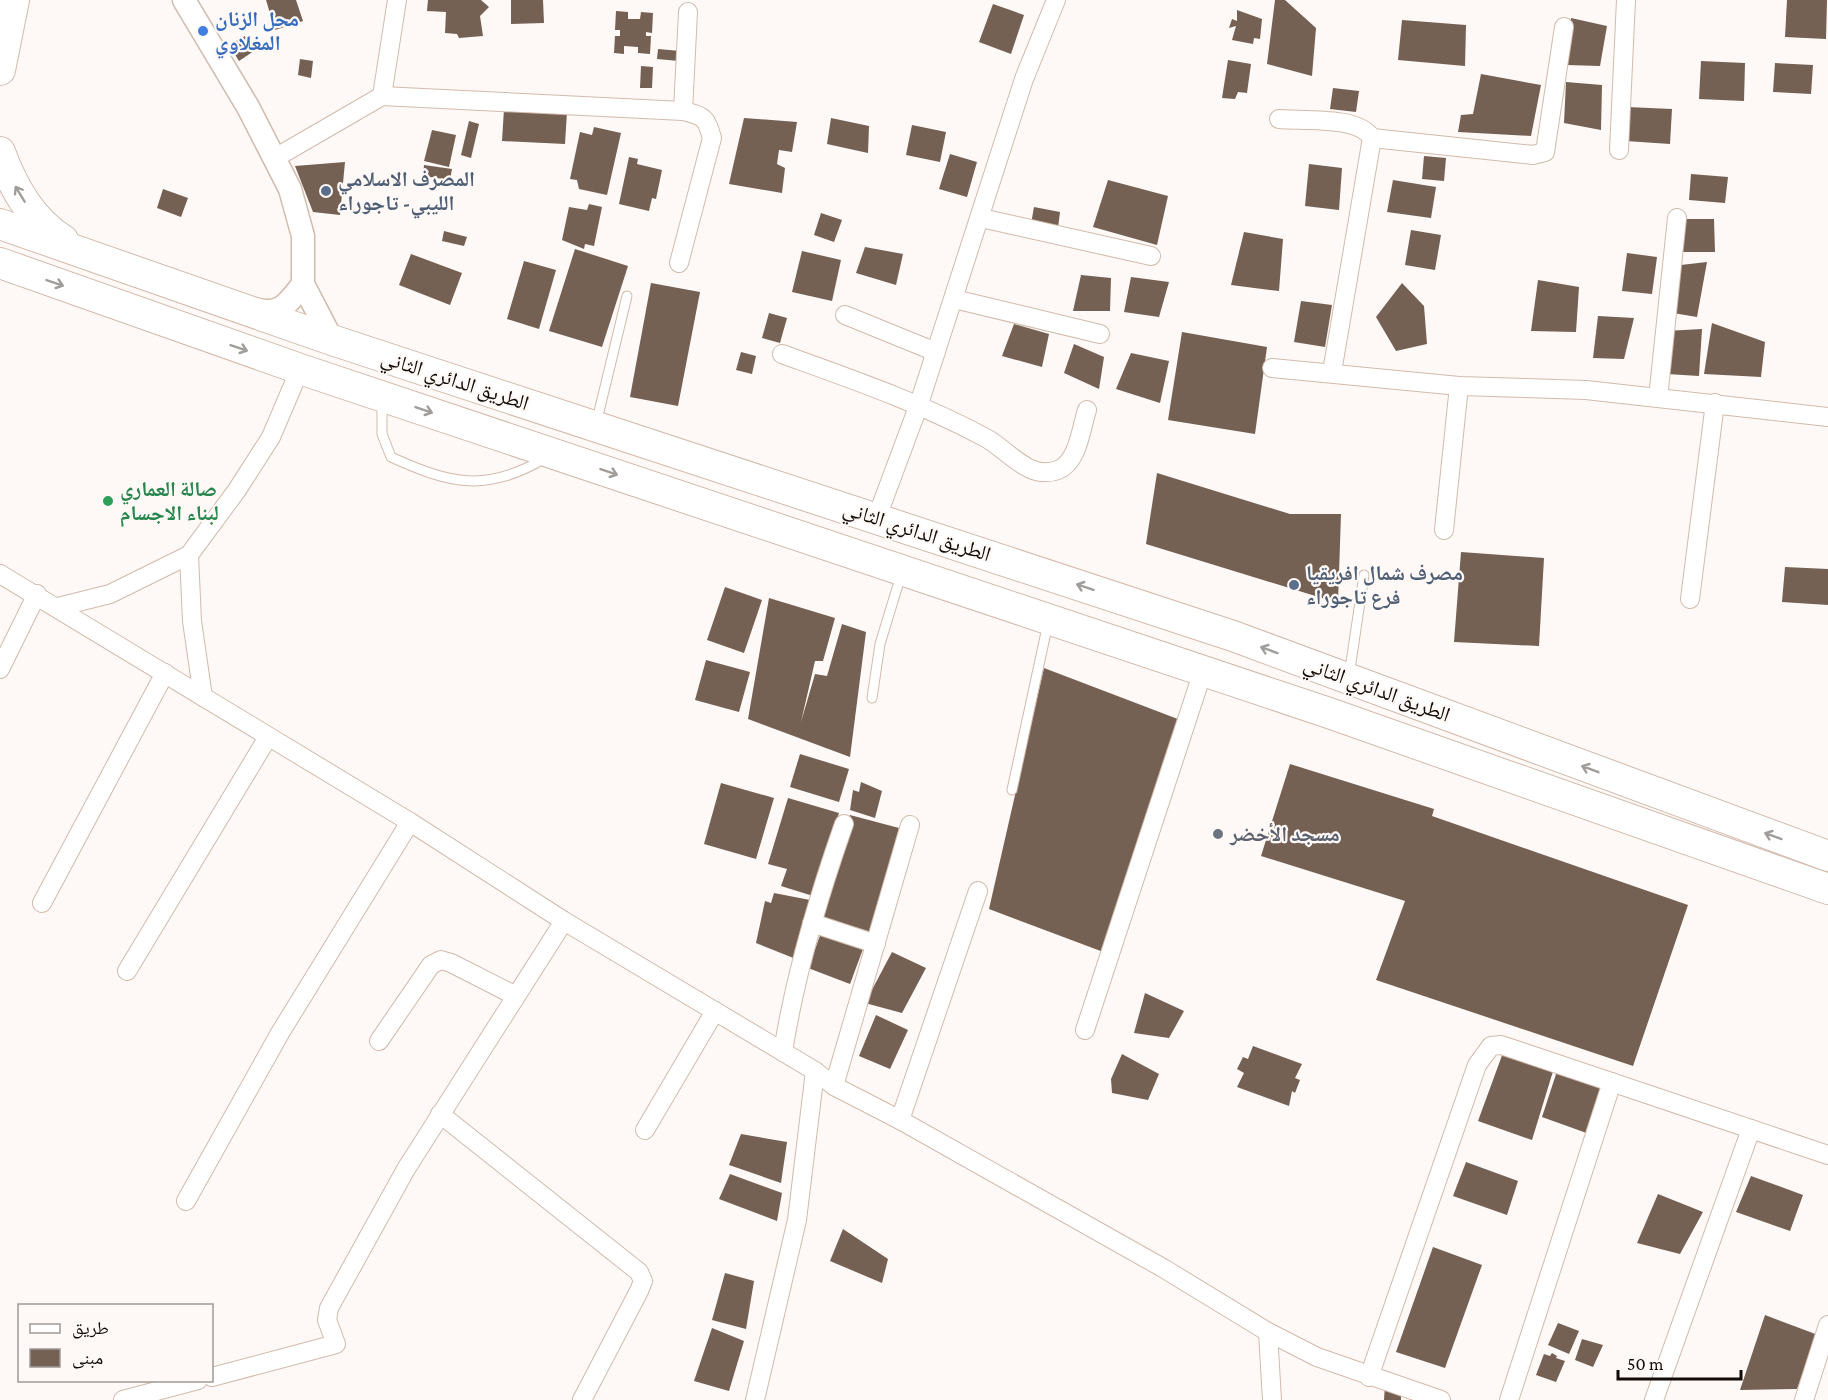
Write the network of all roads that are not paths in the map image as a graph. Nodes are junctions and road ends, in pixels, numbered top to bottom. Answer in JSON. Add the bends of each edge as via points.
{"nodes":[{"id":1,"x":14,"y":0,"type":"edge"},
{"id":2,"x":184,"y":0,"type":"edge"},
{"id":3,"x":397,"y":0,"type":"edge"},
{"id":4,"x":1056,"y":0,"type":"edge"},
{"id":5,"x":1626,"y":0,"type":"edge"},
{"id":6,"x":688,"y":12,"type":"dead end"},
{"id":7,"x":1564,"y":27,"type":"dead end"},
{"id":8,"x":0,"y":70,"type":"edge"},
{"id":9,"x":382,"y":96,"type":"junction"},
{"id":10,"x":683,"y":111,"type":"junction"},
{"id":11,"x":1280,"y":119,"type":"dead end"},
{"id":12,"x":1372,"y":138,"type":"junction"},
{"id":13,"x":1619,"y":150,"type":"dead end"},
{"id":14,"x":0,"y":152,"type":"edge"},
{"id":15,"x":275,"y":158,"type":"junction"},
{"id":16,"x":981,"y":218,"type":"junction"},
{"id":17,"x":1677,"y":218,"type":"dead end"},
{"id":18,"x":0,"y":224,"type":"edge"},
{"id":19,"x":75,"y":250,"type":"junction"},
{"id":20,"x":1151,"y":256,"type":"dead end"},
{"id":21,"x":0,"y":263,"type":"edge"},
{"id":22,"x":679,"y":263,"type":"dead end"},
{"id":23,"x":303,"y":284,"type":"junction"},
{"id":24,"x":627,"y":296,"type":"dead end"},
{"id":25,"x":954,"y":299,"type":"junction"},
{"id":26,"x":228,"y":303,"type":"junction"},
{"id":27,"x":845,"y":315,"type":"dead end"},
{"id":28,"x":1100,"y":334,"type":"dead end"},
{"id":29,"x":332,"y":340,"type":"junction"},
{"id":30,"x":936,"y":352,"type":"junction"},
{"id":31,"x":783,"y":354,"type":"dead end"},
{"id":32,"x":1272,"y":368,"type":"dead end"},
{"id":33,"x":300,"y":369,"type":"junction"},
{"id":34,"x":1332,"y":372,"type":"junction"},
{"id":35,"x":1459,"y":386,"type":"junction"},
{"id":36,"x":382,"y":396,"type":"junction"},
{"id":37,"x":1658,"y":399,"type":"junction"},
{"id":38,"x":1715,"y":403,"type":"junction"},
{"id":39,"x":918,"y":407,"type":"junction"},
{"id":40,"x":1087,"y":410,"type":"dead end"},
{"id":41,"x":1828,"y":417,"type":"edge"},
{"id":42,"x":595,"y":426,"type":"junction"},
{"id":43,"x":552,"y":453,"type":"junction"},
{"id":44,"x":877,"y":517,"type":"junction"},
{"id":45,"x":1444,"y":530,"type":"dead end"},
{"id":46,"x":189,"y":555,"type":"junction"},
{"id":47,"x":903,"y":571,"type":"junction"},
{"id":48,"x":0,"y":574,"type":"edge"},
{"id":49,"x":1364,"y":575,"type":"dead end"},
{"id":50,"x":37,"y":594,"type":"junction"},
{"id":51,"x":1690,"y":599,"type":"dead end"},
{"id":52,"x":58,"y":607,"type":"junction"},
{"id":53,"x":1049,"y":620,"type":"junction"},
{"id":54,"x":0,"y":669,"type":"edge"},
{"id":55,"x":1203,"y":671,"type":"junction"},
{"id":56,"x":165,"y":673,"type":"junction"},
{"id":57,"x":1349,"y":678,"type":"junction"},
{"id":58,"x":203,"y":697,"type":"junction"},
{"id":59,"x":872,"y":698,"type":"dead end"},
{"id":60,"x":1437,"y":711,"type":"junction"},
{"id":61,"x":1329,"y":713,"type":"junction"},
{"id":62,"x":268,"y":737,"type":"junction"},
{"id":63,"x":1422,"y":747,"type":"junction"},
{"id":64,"x":1012,"y":790,"type":"dead end"},
{"id":65,"x":410,"y":822,"type":"junction"},
{"id":66,"x":844,"y":824,"type":"dead end"},
{"id":67,"x":910,"y":825,"type":"dead end"},
{"id":68,"x":1828,"y":856,"type":"edge"},
{"id":69,"x":1828,"y":889,"type":"edge"},
{"id":70,"x":978,"y":891,"type":"dead end"},
{"id":71,"x":42,"y":903,"type":"dead end"},
{"id":72,"x":564,"y":921,"type":"junction"},
{"id":73,"x":812,"y":923,"type":"junction"},
{"id":74,"x":876,"y":944,"type":"junction"},
{"id":75,"x":127,"y":971,"type":"dead end"},
{"id":76,"x":516,"y":996,"type":"junction"},
{"id":77,"x":715,"y":1011,"type":"junction"},
{"id":78,"x":1085,"y":1030,"type":"dead end"},
{"id":79,"x":379,"y":1041,"type":"dead end"},
{"id":80,"x":783,"y":1052,"type":"junction"},
{"id":81,"x":815,"y":1071,"type":"junction"},
{"id":82,"x":1612,"y":1082,"type":"junction"},
{"id":83,"x":834,"y":1086,"type":"junction"},
{"id":84,"x":440,"y":1114,"type":"junction"},
{"id":85,"x":900,"y":1120,"type":"junction"},
{"id":86,"x":1751,"y":1129,"type":"junction"},
{"id":87,"x":645,"y":1130,"type":"dead end"},
{"id":88,"x":1828,"y":1155,"type":"edge"},
{"id":89,"x":186,"y":1201,"type":"dead end"},
{"id":90,"x":1828,"y":1325,"type":"edge"},
{"id":91,"x":1268,"y":1332,"type":"junction"},
{"id":92,"x":213,"y":1377,"type":"edge"},
{"id":93,"x":1369,"y":1377,"type":"junction"},
{"id":94,"x":190,"y":1382,"type":"edge"},
{"id":95,"x":123,"y":1400,"type":"edge"},
{"id":96,"x":582,"y":1400,"type":"edge"},
{"id":97,"x":756,"y":1400,"type":"edge"},
{"id":98,"x":1272,"y":1400,"type":"edge"},
{"id":99,"x":1441,"y":1400,"type":"edge"},
{"id":100,"x":1509,"y":1400,"type":"edge"},
{"id":101,"x":1654,"y":1400,"type":"edge"},
{"id":102,"x":1804,"y":1400,"type":"edge"}],
"edges":[{"from":1,"to":8,"type":"highway"},
{"from":2,"to":15,"type":"street"},
{"from":3,"to":9,"type":"street"},
{"from":4,"to":16,"type":"street","via":[[1024,80]]},
{"from":5,"to":13,"type":"street"},
{"from":6,"to":10,"type":"street"},
{"from":7,"to":12,"type":"street","via":[[1545,152],[1533,155]]},
{"from":9,"to":10,"type":"street"},
{"from":9,"to":15,"type":"street"},
{"from":10,"to":22,"type":"street","via":[[707,121],[712,138]]},
{"from":11,"to":12,"type":"street","via":[[1354,124],[1367,130]]},
{"from":12,"to":34,"type":"street"},
{"from":19,"to":14,"type":"highway","one_way":true,"via":[[46,229],[31,212]]},
{"from":15,"to":23,"type":"street","via":[[297,209],[303,236]]},
{"from":16,"to":20,"type":"street"},
{"from":16,"to":25,"type":"street"},
{"from":17,"to":37,"type":"street"},
{"from":18,"to":19,"type":"highway","name":"الطريق الدائري الثاني"},
{"from":19,"to":26,"type":"highway","name":"الطريق الدائري الثاني"},
{"from":21,"to":33,"type":"highway","name":"الطريق الدائري الثاني","one_way":true},
{"from":23,"to":26,"type":"street","via":[[289,301],[269,313]]},
{"from":23,"to":29,"type":"street"},
{"from":24,"to":42,"type":"lane"},
{"from":25,"to":28,"type":"street"},
{"from":25,"to":30,"type":"street"},
{"from":26,"to":29,"type":"highway","name":"الطريق الدائري الثاني"},
{"from":27,"to":30,"type":"street"},
{"from":29,"to":42,"type":"highway","name":"الطريق الدائري الثاني"},
{"from":30,"to":39,"type":"street"},
{"from":31,"to":39,"type":"street"},
{"from":32,"to":34,"type":"street"},
{"from":33,"to":36,"type":"highway","name":"الطريق الدائري الثاني"},
{"from":33,"to":46,"type":"street","via":[[271,437]]},
{"from":34,"to":35,"type":"street"},
{"from":35,"to":37,"type":"street","via":[[1586,390]]},
{"from":35,"to":45,"type":"street"},
{"from":36,"to":43,"type":"highway","name":"الطريق الدائري الثاني","one_way":true},
{"from":36,"to":43,"type":"lane","via":[[382,434],[391,457],[418,470],[472,483],[523,471]]},
{"from":37,"to":38,"type":"street"},
{"from":38,"to":41,"type":"street"},
{"from":38,"to":51,"type":"street"},
{"from":39,"to":40,"type":"street","via":[[990,440],[1018,463],[1042,471],[1056,471],[1072,458]]},
{"from":39,"to":44,"type":"street"},
{"from":42,"to":44,"type":"highway","name":"الطريق الدائري الثاني"},
{"from":43,"to":47,"type":"highway","name":"الطريق الدائري الثاني","one_way":true},
{"from":57,"to":44,"type":"highway","name":"الطريق الدائري الثاني","one_way":true},
{"from":46,"to":52,"type":"street","via":[[110,594]]},
{"from":46,"to":58,"type":"street","via":[[192,621]]},
{"from":47,"to":53,"type":"highway","name":"الطريق الدائري الثاني"},
{"from":47,"to":59,"type":"lane","via":[[880,644]]},
{"from":48,"to":50,"type":"street"},
{"from":49,"to":57,"type":"lane"},
{"from":50,"to":52,"type":"street"},
{"from":50,"to":54,"type":"street"},
{"from":52,"to":56,"type":"street"},
{"from":53,"to":55,"type":"highway","name":"الطريق الدائري الثاني"},
{"from":53,"to":64,"type":"lane"},
{"from":55,"to":61,"type":"highway","name":"الطريق الدائري الثاني"},
{"from":55,"to":78,"type":"street"},
{"from":56,"to":58,"type":"street"},
{"from":56,"to":71,"type":"street"},
{"from":57,"to":60,"type":"highway","name":"الطريق الدائري الثاني"},
{"from":57,"to":61,"type":"highway","via":[[1351,691],[1347,703]]},
{"from":58,"to":62,"type":"street"},
{"from":60,"to":63,"type":"highway","via":[[1424,725]]},
{"from":68,"to":60,"type":"highway","name":"الطريق الدائري الثاني","one_way":true},
{"from":61,"to":63,"type":"highway","name":"الطريق الدائري الثاني"},
{"from":62,"to":65,"type":"street"},
{"from":62,"to":75,"type":"street"},
{"from":63,"to":69,"type":"highway","name":"الطريق الدائري الثاني"},
{"from":65,"to":72,"type":"street"},
{"from":65,"to":89,"type":"street","via":[[280,1033]]},
{"from":66,"to":73,"type":"street"},
{"from":67,"to":74,"type":"street"},
{"from":70,"to":85,"type":"street"},
{"from":72,"to":76,"type":"street"},
{"from":72,"to":77,"type":"street"},
{"from":73,"to":74,"type":"street"},
{"from":73,"to":80,"type":"street","via":[[790,1004]]},
{"from":74,"to":83,"type":"street"},
{"from":76,"to":79,"type":"street","via":[[441,960],[431,964]]},
{"from":76,"to":84,"type":"street"},
{"from":77,"to":80,"type":"street"},
{"from":77,"to":87,"type":"street"},
{"from":80,"to":81,"type":"street"},
{"from":81,"to":83,"type":"street"},
{"from":81,"to":97,"type":"street","via":[[797,1220]]},
{"from":82,"to":86,"type":"street"},
{"from":82,"to":93,"type":"street","via":[[1501,1045],[1491,1046],[1484,1053]]},
{"from":82,"to":100,"type":"street"},
{"from":83,"to":85,"type":"street"},
{"from":84,"to":92,"type":"street","via":[[328,1308],[327,1320],[336,1344]]},
{"from":84,"to":96,"type":"street","via":[[639,1272],[643,1281],[639,1291]]},
{"from":85,"to":91,"type":"street","via":[[1163,1268]]},
{"from":86,"to":88,"type":"street"},
{"from":86,"to":101,"type":"street"},
{"from":90,"to":102,"type":"street"},
{"from":91,"to":93,"type":"street"},
{"from":91,"to":98,"type":"street"},
{"from":93,"to":99,"type":"street"},
{"from":94,"to":95,"type":"street"}]}
